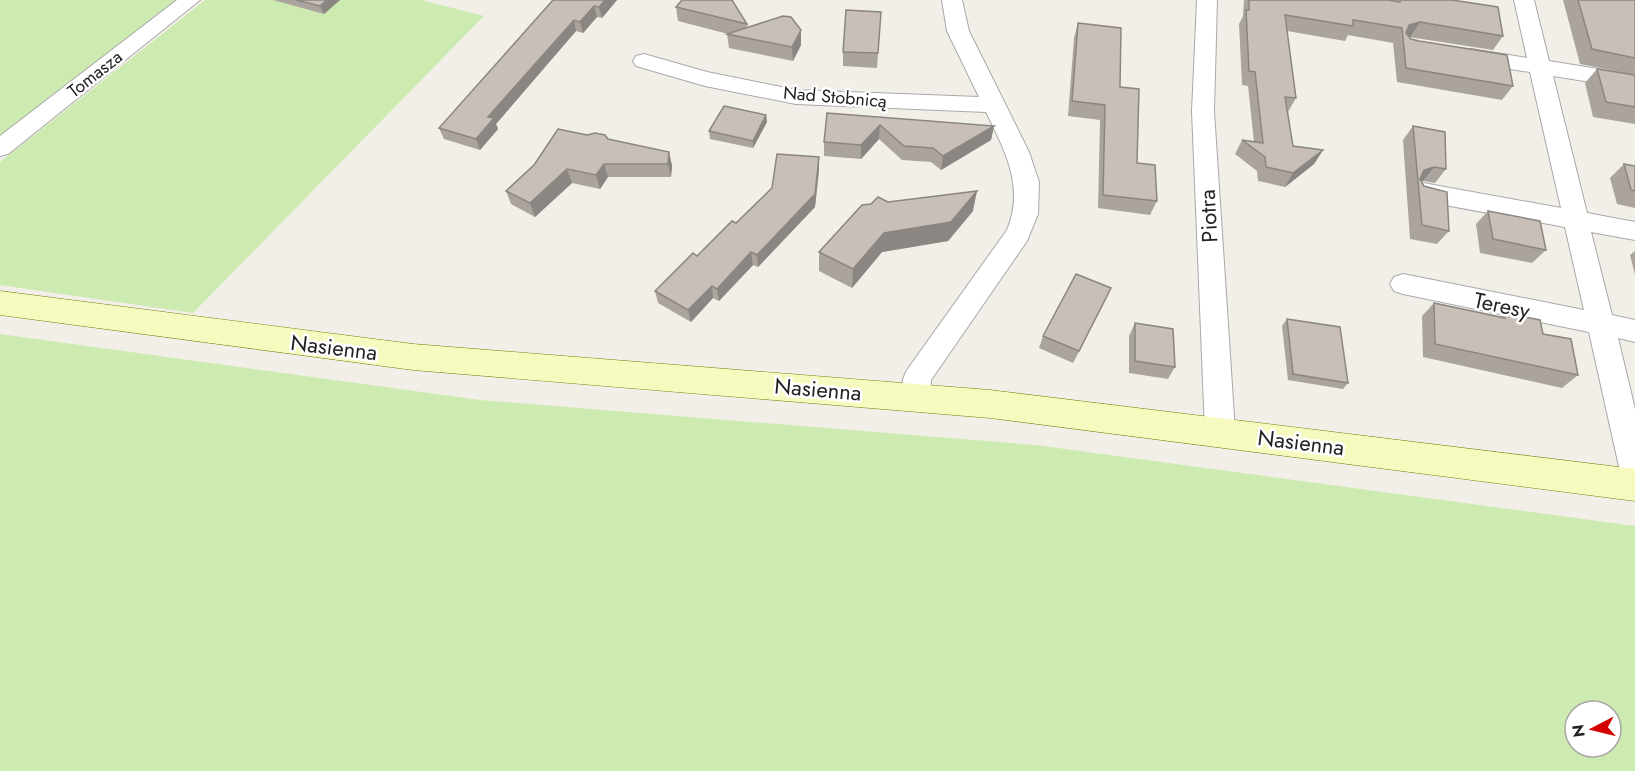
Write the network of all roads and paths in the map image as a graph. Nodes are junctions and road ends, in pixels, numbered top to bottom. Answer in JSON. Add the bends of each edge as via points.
{"nodes":[{"id":1,"x":190,"y":0,"type":"edge"},
{"id":2,"x":952,"y":0,"type":"edge"},
{"id":3,"x":1207,"y":0,"type":"edge"},
{"id":4,"x":1524,"y":0,"type":"edge"},
{"id":5,"x":1453,"y":53,"type":"edge"},
{"id":6,"x":644,"y":61,"type":"dead end"},
{"id":7,"x":1540,"y":67,"type":"junction"},
{"id":8,"x":1635,"y":82,"type":"edge"},
{"id":9,"x":993,"y":104,"type":"junction"},
{"id":10,"x":0,"y":148,"type":"edge"},
{"id":11,"x":1424,"y":192,"type":"edge"},
{"id":12,"x":1576,"y":220,"type":"junction"},
{"id":13,"x":1635,"y":231,"type":"edge"},
{"id":14,"x":1402,"y":284,"type":"dead end"},
{"id":15,"x":0,"y":303,"type":"edge"},
{"id":16,"x":1601,"y":325,"type":"junction"},
{"id":17,"x":1635,"y":331,"type":"edge"},
{"id":18,"x":916,"y":396,"type":"junction"},
{"id":19,"x":1220,"y":431,"type":"junction"},
{"id":20,"x":1635,"y":471,"type":"edge"},
{"id":21,"x":1635,"y":485,"type":"edge"}],
"edges":[{"from":1,"to":10,"type":"street","name":"Tomasza"},
{"from":2,"to":9,"type":"street","via":[[958,31]]},
{"from":3,"to":19,"type":"street","name":"Piotra","via":[[1203,111]]},
{"from":4,"to":7,"type":"street"},
{"from":5,"to":7,"type":"street"},
{"from":6,"to":9,"type":"street","name":"Nad Stobnicą","via":[[705,79],[796,97]]},
{"from":7,"to":8,"type":"street"},
{"from":7,"to":12,"type":"street"},
{"from":9,"to":18,"type":"street","via":[[1027,182],[1026,214],[1018,234],[917,378]]},
{"from":11,"to":12,"type":"street"},
{"from":12,"to":13,"type":"street"},
{"from":12,"to":16,"type":"street"},
{"from":14,"to":16,"type":"street","name":"Teresy"},
{"from":15,"to":18,"type":"street","name":"Nasienna","via":[[413,357]]},
{"from":16,"to":17,"type":"street","name":"Teresy"},
{"from":16,"to":20,"type":"street"},
{"from":18,"to":19,"type":"street","name":"Nasienna"},
{"from":19,"to":21,"type":"street","name":"Nasienna"}]}
